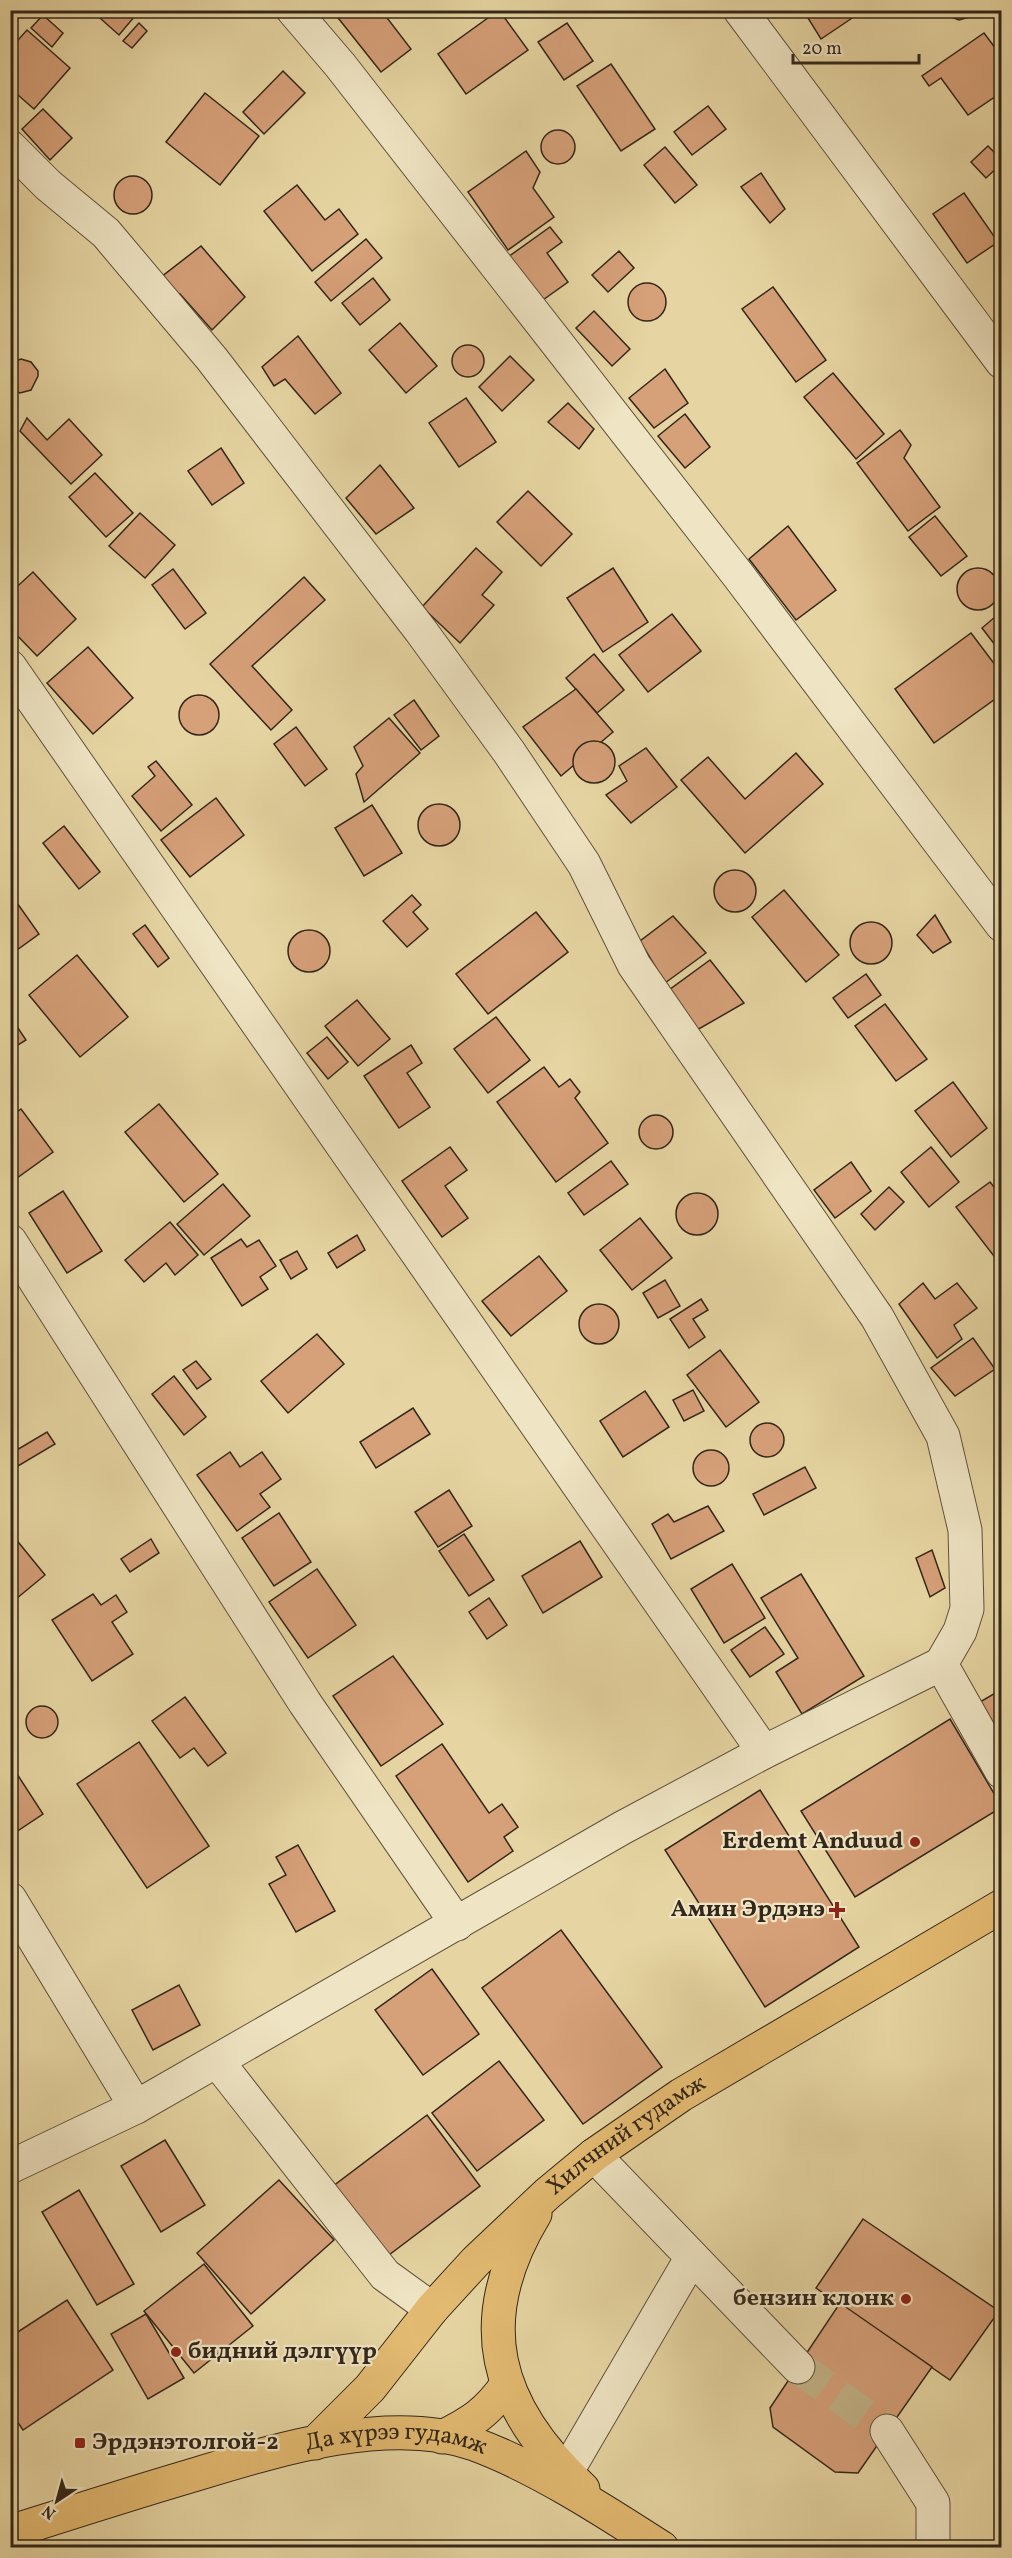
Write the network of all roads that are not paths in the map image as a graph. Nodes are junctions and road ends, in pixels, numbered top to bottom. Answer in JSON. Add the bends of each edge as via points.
{"nodes":[{"id":1,"x":293,"y":10,"type":"edge"},
{"id":2,"x":740,"y":10,"type":"edge"},
{"id":3,"x":10,"y":147,"type":"edge"},
{"id":4,"x":1002,"y":362,"type":"edge"},
{"id":5,"x":10,"y":667,"type":"edge"},
{"id":6,"x":1002,"y":926,"type":"edge"},
{"id":7,"x":10,"y":1241,"type":"edge"},
{"id":8,"x":941,"y":1665,"type":"junction"},
{"id":9,"x":764,"y":1752,"type":"junction"},
{"id":10,"x":1002,"y":1772,"type":"edge"},
{"id":11,"x":10,"y":1899,"type":"edge"},
{"id":12,"x":1002,"y":1906,"type":"edge"},
{"id":13,"x":457,"y":1924,"type":"junction"},
{"id":14,"x":217,"y":2061,"type":"junction"},
{"id":15,"x":136,"y":2108,"type":"junction"},
{"id":16,"x":594,"y":2155,"type":"junction"},
{"id":17,"x":10,"y":2167,"type":"edge"},
{"id":18,"x":547,"y":2194,"type":"junction"},
{"id":19,"x":692,"y":2257,"type":"junction"},
{"id":20,"x":432,"y":2309,"type":"junction"},
{"id":21,"x":798,"y":2367,"type":"tunnel mouth"},
{"id":22,"x":507,"y":2384,"type":"junction"},
{"id":23,"x":887,"y":2431,"type":"tunnel mouth"},
{"id":24,"x":442,"y":2437,"type":"junction"},
{"id":25,"x":315,"y":2443,"type":"junction"},
{"id":26,"x":566,"y":2473,"type":"junction"},
{"id":27,"x":612,"y":2516,"type":"junction"},
{"id":28,"x":10,"y":2532,"type":"edge"},
{"id":29,"x":662,"y":2547,"type":"edge"},
{"id":30,"x":933,"y":2547,"type":"edge"}],
"edges":[{"from":1,"to":6,"type":"street","via":[[738,575]]},
{"from":2,"to":4,"type":"street"},
{"from":3,"to":8,"type":"street","via":[[113,242],[212,359],[421,631],[584,864],[634,965],[877,1317],[943,1436],[965,1530],[967,1609]]},
{"from":5,"to":9,"type":"street"},
{"from":7,"to":13,"type":"street","via":[[305,1703]]},
{"from":8,"to":9,"type":"street"},
{"from":8,"to":10,"type":"street"},
{"from":9,"to":13,"type":"street","via":[[622,1828]]},
{"from":11,"to":15,"type":"street"},
{"from":12,"to":16,"type":"main road","name":"Хилчний гудамж","via":[[681,2096]]},
{"from":13,"to":14,"type":"street"},
{"from":14,"to":15,"type":"street"},
{"from":14,"to":20,"type":"street","via":[[385,2275]]},
{"from":15,"to":17,"type":"street"},
{"from":16,"to":18,"type":"main road","name":"Хилчний гудамж"},
{"from":16,"to":19,"type":"street"},
{"from":18,"to":20,"type":"main road","name":"Хилчний гудамж"},
{"from":18,"to":22,"type":"main road","via":[[517,2248],[500,2296],[496,2337]]},
{"from":19,"to":21,"type":"street"},
{"from":19,"to":26,"type":"street"},
{"from":20,"to":25,"type":"main road","name":"Хилчний гудамж","via":[[370,2388]]},
{"from":22,"to":24,"type":"main road","via":[[494,2404],[469,2424]]},
{"from":22,"to":26,"type":"main road","via":[[541,2443]]},
{"from":23,"to":30,"type":"street","via":[[933,2503]]},
{"from":24,"to":25,"type":"main road","name":"Да хүрээ гудамж","via":[[372,2435]]},
{"from":24,"to":27,"type":"main road","name":"Да хүрээ гудамж","via":[[474,2444]]},
{"from":25,"to":28,"type":"main road","name":"Да хүрээ гудамж"},
{"from":26,"to":27,"type":"main road"},
{"from":27,"to":29,"type":"main road","name":"Да хүрээ гудамж"}]}
